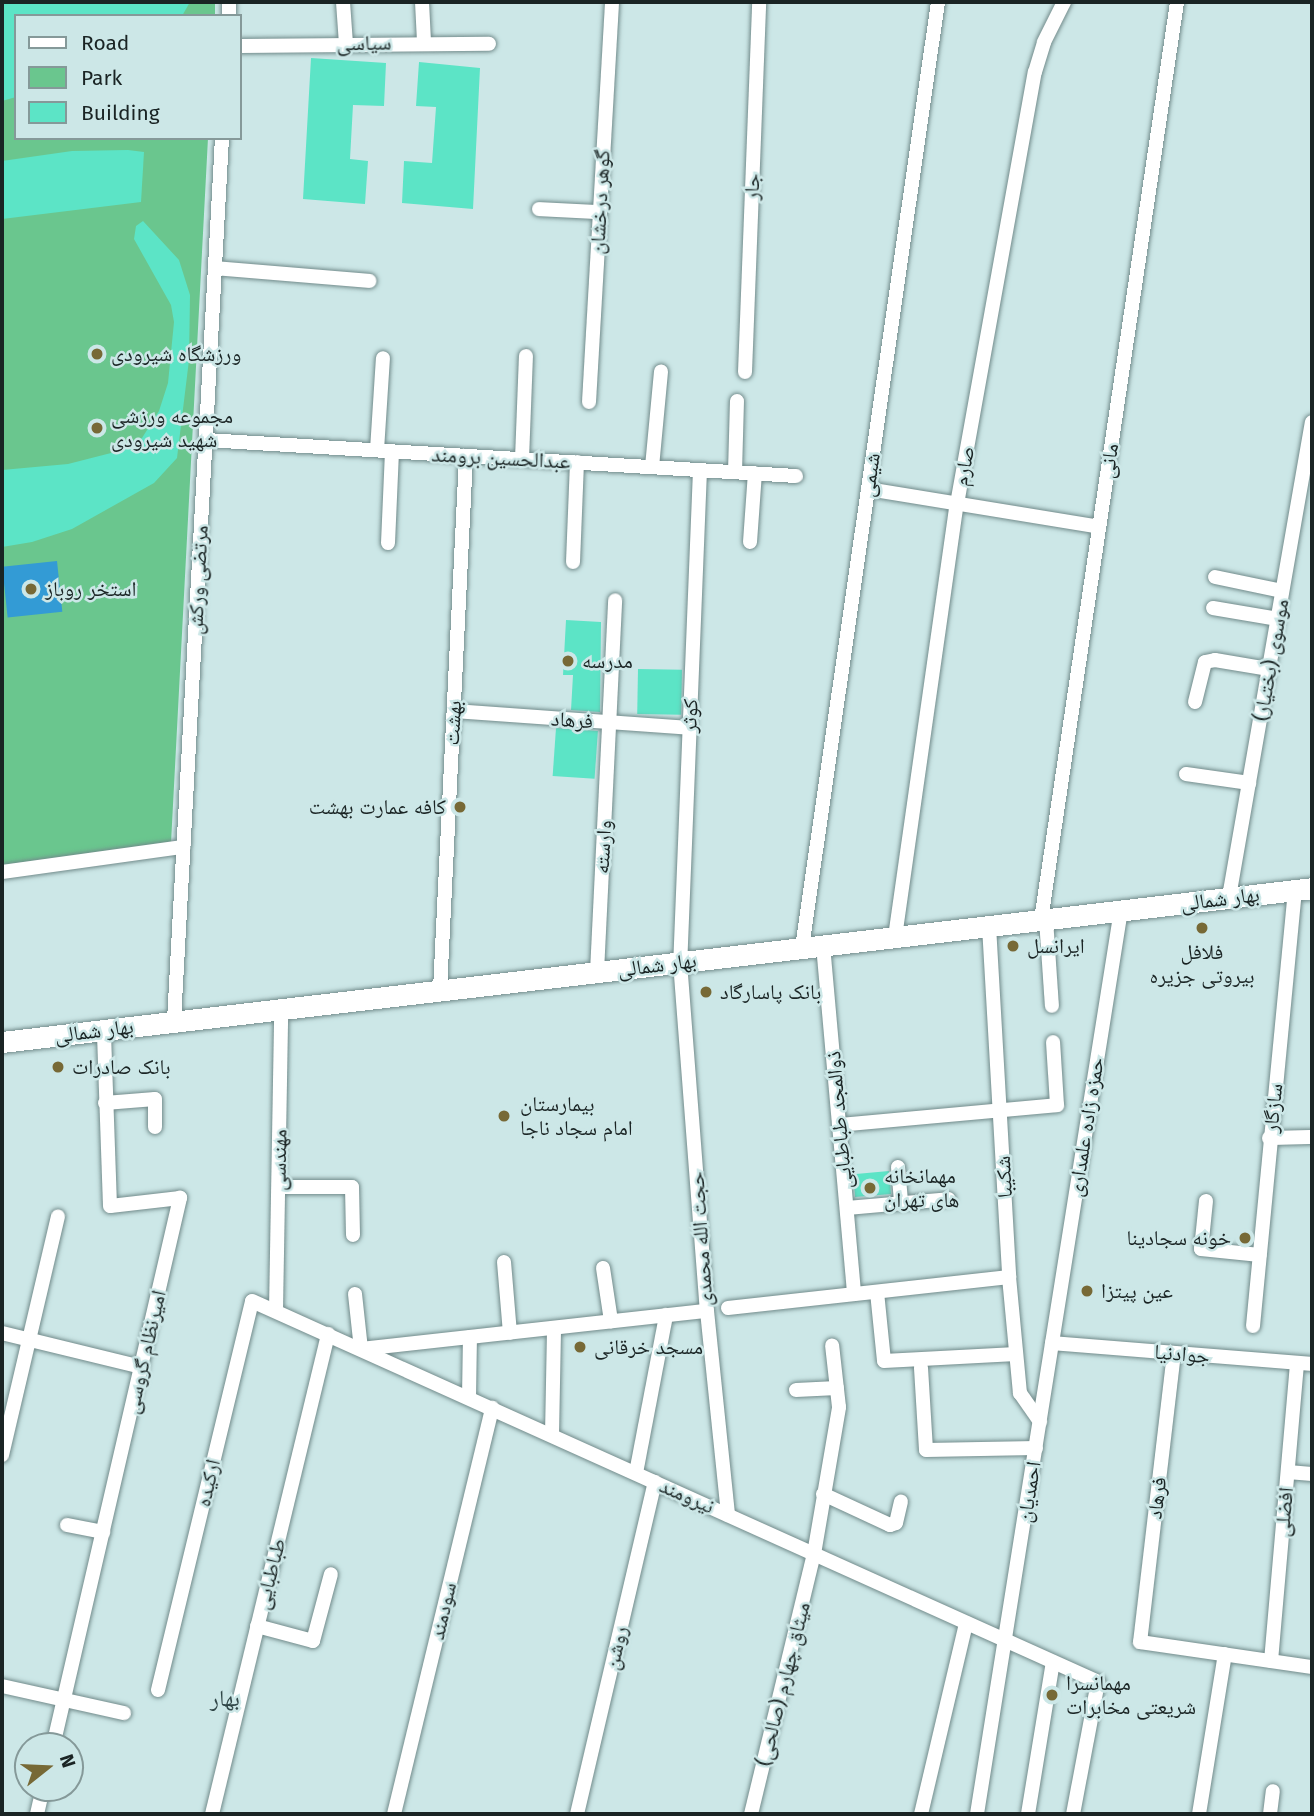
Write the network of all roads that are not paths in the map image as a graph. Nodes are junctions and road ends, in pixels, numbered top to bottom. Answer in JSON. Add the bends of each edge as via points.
{"nodes":[{"id":1,"x":343,"y":2,"type":"edge"},
{"id":2,"x":422,"y":2,"type":"edge"},
{"id":3,"x":612,"y":2,"type":"edge"},
{"id":4,"x":759,"y":2,"type":"edge"},
{"id":5,"x":938,"y":2,"type":"edge"},
{"id":6,"x":1064,"y":2,"type":"edge"},
{"id":7,"x":1177,"y":2,"type":"edge"},
{"id":8,"x":424,"y":42,"type":"junction"},
{"id":9,"x":345,"y":44,"type":"junction"},
{"id":10,"x":489,"y":44,"type":"dead end"},
{"id":11,"x":242,"y":46,"type":"edge"},
{"id":12,"x":222,"y":140,"type":"edge"},
{"id":13,"x":539,"y":209,"type":"dead end"},
{"id":14,"x":599,"y":212,"type":"junction"},
{"id":15,"x":215,"y":268,"type":"junction"},
{"id":16,"x":369,"y":281,"type":"dead end"},
{"id":17,"x":526,"y":356,"type":"dead end"},
{"id":18,"x":383,"y":358,"type":"dead end"},
{"id":19,"x":661,"y":371,"type":"dead end"},
{"id":20,"x":745,"y":372,"type":"dead end"},
{"id":21,"x":737,"y":401,"type":"dead end"},
{"id":22,"x":589,"y":402,"type":"dead end"},
{"id":23,"x":1312,"y":422,"type":"edge"},
{"id":24,"x":205,"y":440,"type":"junction"},
{"id":25,"x":377,"y":450,"type":"junction"},
{"id":26,"x":392,"y":451,"type":"junction"},
{"id":27,"x":466,"y":456,"type":"junction"},
{"id":28,"x":522,"y":459,"type":"junction"},
{"id":29,"x":577,"y":462,"type":"junction"},
{"id":30,"x":652,"y":467,"type":"junction"},
{"id":31,"x":700,"y":470,"type":"junction"},
{"id":32,"x":735,"y":472,"type":"junction"},
{"id":33,"x":755,"y":473,"type":"junction"},
{"id":34,"x":796,"y":476,"type":"dead end"},
{"id":35,"x":868,"y":489,"type":"junction"},
{"id":36,"x":957,"y":503,"type":"junction"},
{"id":37,"x":1099,"y":527,"type":"junction"},
{"id":38,"x":388,"y":542,"type":"dead end"},
{"id":39,"x":750,"y":542,"type":"dead end"},
{"id":40,"x":573,"y":562,"type":"dead end"},
{"id":41,"x":1215,"y":577,"type":"dead end"},
{"id":42,"x":1283,"y":591,"type":"junction"},
{"id":43,"x":615,"y":600,"type":"dead end"},
{"id":44,"x":1213,"y":608,"type":"dead end"},
{"id":45,"x":1278,"y":619,"type":"junction"},
{"id":46,"x":1269,"y":669,"type":"junction"},
{"id":47,"x":1195,"y":702,"type":"dead end"},
{"id":48,"x":454,"y":711,"type":"junction"},
{"id":49,"x":609,"y":723,"type":"junction"},
{"id":50,"x":690,"y":728,"type":"junction"},
{"id":51,"x":1186,"y":774,"type":"dead end"},
{"id":52,"x":1249,"y":783,"type":"junction"},
{"id":53,"x":183,"y":848,"type":"junction"},
{"id":54,"x":2,"y":872,"type":"edge"},
{"id":55,"x":1304,"y":889,"type":"edge"},
{"id":56,"x":1229,"y":897,"type":"junction"},
{"id":57,"x":1121,"y":910,"type":"junction"},
{"id":58,"x":1044,"y":919,"type":"junction"},
{"id":59,"x":989,"y":926,"type":"junction"},
{"id":60,"x":895,"y":937,"type":"junction"},
{"id":61,"x":812,"y":946,"type":"junction"},
{"id":62,"x":680,"y":962,"type":"junction"},
{"id":63,"x":597,"y":972,"type":"junction"},
{"id":64,"x":440,"y":990,"type":"junction"},
{"id":65,"x":1052,"y":1006,"type":"dead end"},
{"id":66,"x":281,"y":1009,"type":"junction"},
{"id":67,"x":174,"y":1021,"type":"junction"},
{"id":68,"x":104,"y":1030,"type":"junction"},
{"id":69,"x":2,"y":1042,"type":"edge"},
{"id":70,"x":1053,"y":1042,"type":"dead end"},
{"id":71,"x":105,"y":1103,"type":"junction"},
{"id":72,"x":1000,"y":1110,"type":"junction"},
{"id":73,"x":839,"y":1125,"type":"junction"},
{"id":74,"x":155,"y":1127,"type":"dead end"},
{"id":75,"x":1312,"y":1137,"type":"edge"},
{"id":76,"x":1269,"y":1138,"type":"junction"},
{"id":77,"x":898,"y":1167,"type":"dead end"},
{"id":78,"x":279,"y":1187,"type":"junction"},
{"id":79,"x":949,"y":1199,"type":"dead end"},
{"id":80,"x":1206,"y":1201,"type":"dead end"},
{"id":81,"x":901,"y":1203,"type":"junction"},
{"id":82,"x":846,"y":1208,"type":"junction"},
{"id":83,"x":58,"y":1216,"type":"dead end"},
{"id":84,"x":353,"y":1236,"type":"dead end"},
{"id":85,"x":1260,"y":1255,"type":"junction"},
{"id":86,"x":503,"y":1262,"type":"dead end"},
{"id":87,"x":603,"y":1268,"type":"dead end"},
{"id":88,"x":1009,"y":1277,"type":"junction"},
{"id":89,"x":877,"y":1292,"type":"junction"},
{"id":90,"x":355,"y":1294,"type":"dead end"},
{"id":91,"x":854,"y":1294,"type":"junction"},
{"id":92,"x":728,"y":1308,"type":"dead end"},
{"id":93,"x":276,"y":1310,"type":"junction"},
{"id":94,"x":707,"y":1311,"type":"junction"},
{"id":95,"x":666,"y":1315,"type":"junction"},
{"id":96,"x":611,"y":1321,"type":"junction"},
{"id":97,"x":1253,"y":1326,"type":"dead end"},
{"id":98,"x":555,"y":1328,"type":"junction"},
{"id":99,"x":2,"y":1333,"type":"edge"},
{"id":100,"x":510,"y":1333,"type":"junction"},
{"id":101,"x":328,"y":1334,"type":"junction"},
{"id":102,"x":470,"y":1337,"type":"junction"},
{"id":103,"x":27,"y":1340,"type":"junction"},
{"id":104,"x":1052,"y":1343,"type":"junction"},
{"id":105,"x":832,"y":1345,"type":"dead end"},
{"id":106,"x":361,"y":1349,"type":"junction"},
{"id":107,"x":1174,"y":1353,"type":"junction"},
{"id":108,"x":1016,"y":1354,"type":"junction"},
{"id":109,"x":1305,"y":1364,"type":"edge"},
{"id":110,"x":142,"y":1367,"type":"junction"},
{"id":111,"x":921,"y":1368,"type":"dead end"},
{"id":112,"x":837,"y":1388,"type":"junction"},
{"id":113,"x":796,"y":1390,"type":"dead end"},
{"id":114,"x":469,"y":1398,"type":"junction"},
{"id":115,"x":492,"y":1408,"type":"junction"},
{"id":116,"x":1040,"y":1422,"type":"junction"},
{"id":117,"x":552,"y":1435,"type":"junction"},
{"id":118,"x":1036,"y":1448,"type":"junction"},
{"id":119,"x":2,"y":1455,"type":"edge"},
{"id":120,"x":1288,"y":1472,"type":"junction"},
{"id":121,"x":636,"y":1473,"type":"junction"},
{"id":122,"x":1312,"y":1474,"type":"edge"},
{"id":123,"x":655,"y":1482,"type":"junction"},
{"id":124,"x":823,"y":1494,"type":"junction"},
{"id":125,"x":901,"y":1502,"type":"dead end"},
{"id":126,"x":729,"y":1515,"type":"junction"},
{"id":127,"x":67,"y":1525,"type":"dead end"},
{"id":128,"x":103,"y":1532,"type":"junction"},
{"id":129,"x":814,"y":1554,"type":"junction"},
{"id":130,"x":331,"y":1574,"type":"dead end"},
{"id":131,"x":966,"y":1623,"type":"junction"},
{"id":132,"x":257,"y":1626,"type":"junction"},
{"id":133,"x":1005,"y":1640,"type":"junction"},
{"id":134,"x":1225,"y":1654,"type":"junction"},
{"id":135,"x":1271,"y":1661,"type":"junction"},
{"id":136,"x":1053,"y":1662,"type":"junction"},
{"id":137,"x":1312,"y":1667,"type":"edge"},
{"id":138,"x":2,"y":1686,"type":"edge"},
{"id":139,"x":158,"y":1690,"type":"dead end"},
{"id":140,"x":63,"y":1700,"type":"junction"},
{"id":141,"x":124,"y":1713,"type":"dead end"},
{"id":142,"x":55,"y":1732,"type":"edge"},
{"id":143,"x":1273,"y":1791,"type":"dead end"},
{"id":144,"x":212,"y":1814,"type":"edge"},
{"id":145,"x":394,"y":1814,"type":"edge"},
{"id":146,"x":577,"y":1814,"type":"edge"},
{"id":147,"x":751,"y":1814,"type":"edge"},
{"id":148,"x":921,"y":1814,"type":"edge"},
{"id":149,"x":978,"y":1814,"type":"edge"},
{"id":150,"x":1028,"y":1814,"type":"edge"},
{"id":151,"x":1073,"y":1814,"type":"edge"},
{"id":152,"x":1199,"y":1814,"type":"edge"},
{"id":153,"x":1270,"y":1814,"type":"edge"}],
"edges":[{"from":1,"to":9,"type":"street"},
{"from":2,"to":8,"type":"street"},
{"from":3,"to":14,"type":"street","name":"گوهر درخشان"},
{"from":4,"to":20,"type":"street","name":"جار"},
{"from":5,"to":35,"type":"street","name":"شیمی"},
{"from":6,"to":36,"type":"street","name":"صارم","via":[[1035,72]]},
{"from":7,"to":37,"type":"street","name":"مانی"},
{"from":8,"to":9,"type":"street","name":"سیاسی"},
{"from":8,"to":10,"type":"street","name":"سیاسی"},
{"from":9,"to":11,"type":"street","name":"سیاسی"},
{"from":12,"to":15,"type":"street","name":"مرتضی ورکش"},
{"from":13,"to":14,"type":"street"},
{"from":14,"to":22,"type":"street","name":"گوهر درخشان"},
{"from":15,"to":16,"type":"street"},
{"from":15,"to":24,"type":"street","name":"مرتضی ورکش"},
{"from":17,"to":28,"type":"street"},
{"from":18,"to":25,"type":"street"},
{"from":19,"to":30,"type":"street"},
{"from":21,"to":32,"type":"street"},
{"from":23,"to":42,"type":"street","name":"موسوی (بختیار)"},
{"from":24,"to":25,"type":"street","name":"عبدالحسین برومند"},
{"from":24,"to":53,"type":"street","name":"مرتضی ورکش"},
{"from":25,"to":26,"type":"street","name":"عبدالحسین برومند"},
{"from":26,"to":27,"type":"street","name":"عبدالحسین برومند"},
{"from":26,"to":38,"type":"street"},
{"from":27,"to":28,"type":"street","name":"عبدالحسین برومند"},
{"from":27,"to":48,"type":"street","name":"بهشت"},
{"from":28,"to":29,"type":"street","name":"عبدالحسین برومند"},
{"from":29,"to":30,"type":"street","name":"عبدالحسین برومند"},
{"from":29,"to":40,"type":"street"},
{"from":30,"to":31,"type":"street","name":"عبدالحسین برومند"},
{"from":31,"to":32,"type":"street","name":"عبدالحسین برومند"},
{"from":31,"to":50,"type":"street","name":"کوثر"},
{"from":32,"to":33,"type":"street","name":"عبدالحسین برومند"},
{"from":33,"to":34,"type":"street","name":"عبدالحسین برومند"},
{"from":33,"to":39,"type":"street"},
{"from":35,"to":36,"type":"street"},
{"from":35,"to":61,"type":"street","name":"شیمی"},
{"from":36,"to":37,"type":"street"},
{"from":36,"to":60,"type":"street","name":"صارم"},
{"from":37,"to":58,"type":"street","name":"مانی"},
{"from":41,"to":42,"type":"street"},
{"from":42,"to":45,"type":"street","name":"موسوی (بختیار)"},
{"from":43,"to":49,"type":"street","name":"وارسته"},
{"from":44,"to":45,"type":"street"},
{"from":45,"to":46,"type":"street","name":"موسوی (بختیار)"},
{"from":46,"to":47,"type":"street","via":[[1209,660],[1202,666]]},
{"from":46,"to":52,"type":"street","name":"موسوی (بختیار)"},
{"from":48,"to":49,"type":"street","name":"فرهاد"},
{"from":48,"to":64,"type":"street","name":"بهشت"},
{"from":49,"to":50,"type":"street","name":"فرهاد"},
{"from":49,"to":63,"type":"street","name":"وارسته"},
{"from":50,"to":62,"type":"street","name":"کوثر"},
{"from":51,"to":52,"type":"street"},
{"from":52,"to":56,"type":"street","name":"موسوی (بختیار)"},
{"from":53,"to":54,"type":"street"},
{"from":53,"to":67,"type":"street","name":"مرتضی ورکش"},
{"from":55,"to":56,"type":"main road","name":"بهار شمالی"},
{"from":55,"to":76,"type":"street","name":"سازگار"},
{"from":56,"to":57,"type":"main road","name":"بهار شمالی"},
{"from":57,"to":58,"type":"main road","name":"بهار شمالی"},
{"from":57,"to":104,"type":"street","name":"حمزه زاده علمداری"},
{"from":58,"to":59,"type":"main road","name":"بهار شمالی"},
{"from":58,"to":65,"type":"street","name":"مانی"},
{"from":59,"to":60,"type":"main road","name":"بهار شمالی"},
{"from":59,"to":72,"type":"street","name":"شکیبا"},
{"from":60,"to":61,"type":"main road","name":"بهار شمالی"},
{"from":61,"to":62,"type":"main road","name":"بهار شمالی"},
{"from":61,"to":73,"type":"street","name":"ذوالمجد طباطبایی"},
{"from":62,"to":63,"type":"main road","name":"بهار شمالی"},
{"from":62,"to":94,"type":"street","name":"حجت الله محمدی"},
{"from":63,"to":64,"type":"main road","name":"بهار شمالی"},
{"from":64,"to":66,"type":"main road","name":"بهار شمالی"},
{"from":66,"to":67,"type":"main road","name":"بهار شمالی"},
{"from":66,"to":78,"type":"street","name":"مهندسی"},
{"from":67,"to":68,"type":"main road","name":"بهار شمالی"},
{"from":68,"to":69,"type":"main road","name":"بهار شمالی"},
{"from":68,"to":71,"type":"street","name":"امیرنظام گروسی"},
{"from":70,"to":72,"type":"street","via":[[1057,1105]]},
{"from":71,"to":74,"type":"street","via":[[155,1099]]},
{"from":71,"to":110,"type":"street","name":"امیرنظام گروسی","via":[[110,1206],[180,1198]]},
{"from":72,"to":73,"type":"street"},
{"from":72,"to":88,"type":"street","name":"شکیبا"},
{"from":73,"to":82,"type":"street","name":"ذوالمجد طباطبایی"},
{"from":75,"to":76,"type":"street"},
{"from":76,"to":85,"type":"street","name":"سازگار"},
{"from":77,"to":81,"type":"street"},
{"from":78,"to":84,"type":"street","via":[[352,1187]]},
{"from":78,"to":93,"type":"street","name":"مهندسی"},
{"from":79,"to":81,"type":"street"},
{"from":80,"to":85,"type":"street","via":[[1201,1249]]},
{"from":81,"to":82,"type":"street"},
{"from":82,"to":91,"type":"street","name":"ذوالمجد طباطبایی"},
{"from":83,"to":103,"type":"street"},
{"from":85,"to":97,"type":"street","name":"سازگار"},
{"from":86,"to":100,"type":"street"},
{"from":87,"to":96,"type":"street"},
{"from":88,"to":89,"type":"street"},
{"from":88,"to":108,"type":"street","name":"شکیبا"},
{"from":89,"to":91,"type":"street"},
{"from":89,"to":108,"type":"street","via":[[884,1361]]},
{"from":90,"to":106,"type":"street"},
{"from":91,"to":92,"type":"street"},
{"from":93,"to":101,"type":"street","name":"نیرومند"},
{"from":93,"to":139,"type":"street","name":"ارکیده","via":[[252,1301]]},
{"from":94,"to":95,"type":"street"},
{"from":94,"to":126,"type":"street","name":"حجت الله محمدی"},
{"from":95,"to":96,"type":"street"},
{"from":95,"to":121,"type":"street"},
{"from":96,"to":98,"type":"street"},
{"from":98,"to":100,"type":"street"},
{"from":98,"to":117,"type":"street"},
{"from":99,"to":103,"type":"street"},
{"from":100,"to":102,"type":"street"},
{"from":101,"to":106,"type":"street","name":"نیرومند"},
{"from":101,"to":132,"type":"street","name":"طباطبایی"},
{"from":102,"to":106,"type":"street"},
{"from":102,"to":114,"type":"street"},
{"from":103,"to":110,"type":"street"},
{"from":103,"to":119,"type":"street"},
{"from":104,"to":107,"type":"street","name":"جوادنیا"},
{"from":104,"to":116,"type":"street","name":"احمدیان"},
{"from":105,"to":112,"type":"street","name":"میثاق چهارم (صالحی)"},
{"from":106,"to":114,"type":"street","name":"نیرومند"},
{"from":107,"to":109,"type":"street","name":"جوادنیا"},
{"from":107,"to":134,"type":"street","name":"فرهاد","via":[[1140,1642]]},
{"from":108,"to":116,"type":"street","name":"شکیبا","via":[[1020,1393]]},
{"from":109,"to":120,"type":"street","name":"افضلی"},
{"from":110,"to":128,"type":"street","name":"امیرنظام گروسی"},
{"from":111,"to":118,"type":"street","via":[[926,1450]]},
{"from":112,"to":113,"type":"street"},
{"from":112,"to":124,"type":"street","name":"میثاق چهارم (صالحی)","via":[[839,1407]]},
{"from":114,"to":115,"type":"street","name":"نیرومند"},
{"from":115,"to":117,"type":"street","name":"نیرومند"},
{"from":115,"to":145,"type":"street","name":"سودمند"},
{"from":116,"to":118,"type":"street","name":"احمدیان"},
{"from":117,"to":121,"type":"street","name":"نیرومند"},
{"from":118,"to":133,"type":"street","name":"احمدیان"},
{"from":120,"to":122,"type":"street"},
{"from":120,"to":135,"type":"street","name":"افضلی"},
{"from":121,"to":123,"type":"street","name":"نیرومند"},
{"from":123,"to":126,"type":"street","name":"نیرومند"},
{"from":123,"to":146,"type":"street","name":"روشن"},
{"from":124,"to":125,"type":"street","via":[[890,1525],[896,1522]]},
{"from":124,"to":129,"type":"street","name":"میثاق چهارم (صالحی)"},
{"from":126,"to":129,"type":"street","name":"نیرومند"},
{"from":127,"to":128,"type":"street"},
{"from":128,"to":140,"type":"street","name":"امیرنظام گروسی"},
{"from":129,"to":131,"type":"street","name":"نیرومند"},
{"from":129,"to":147,"type":"street","name":"میثاق چهارم (صالحی)"},
{"from":130,"to":132,"type":"street","via":[[313,1641]]},
{"from":131,"to":133,"type":"street","name":"نیرومند"},
{"from":131,"to":148,"type":"street"},
{"from":132,"to":144,"type":"street","name":"طباطبایی"},
{"from":133,"to":136,"type":"street","name":"نیرومند"},
{"from":133,"to":149,"type":"street","name":"احمدیان"},
{"from":134,"to":135,"type":"street"},
{"from":134,"to":152,"type":"street"},
{"from":135,"to":137,"type":"street"},
{"from":136,"to":150,"type":"street"},
{"from":136,"to":151,"type":"street","name":"نیرومند","via":[[1098,1682]]},
{"from":138,"to":140,"type":"street"},
{"from":140,"to":141,"type":"street"},
{"from":140,"to":142,"type":"street","name":"امیرنظام گروسی"},
{"from":143,"to":153,"type":"street"}]}
